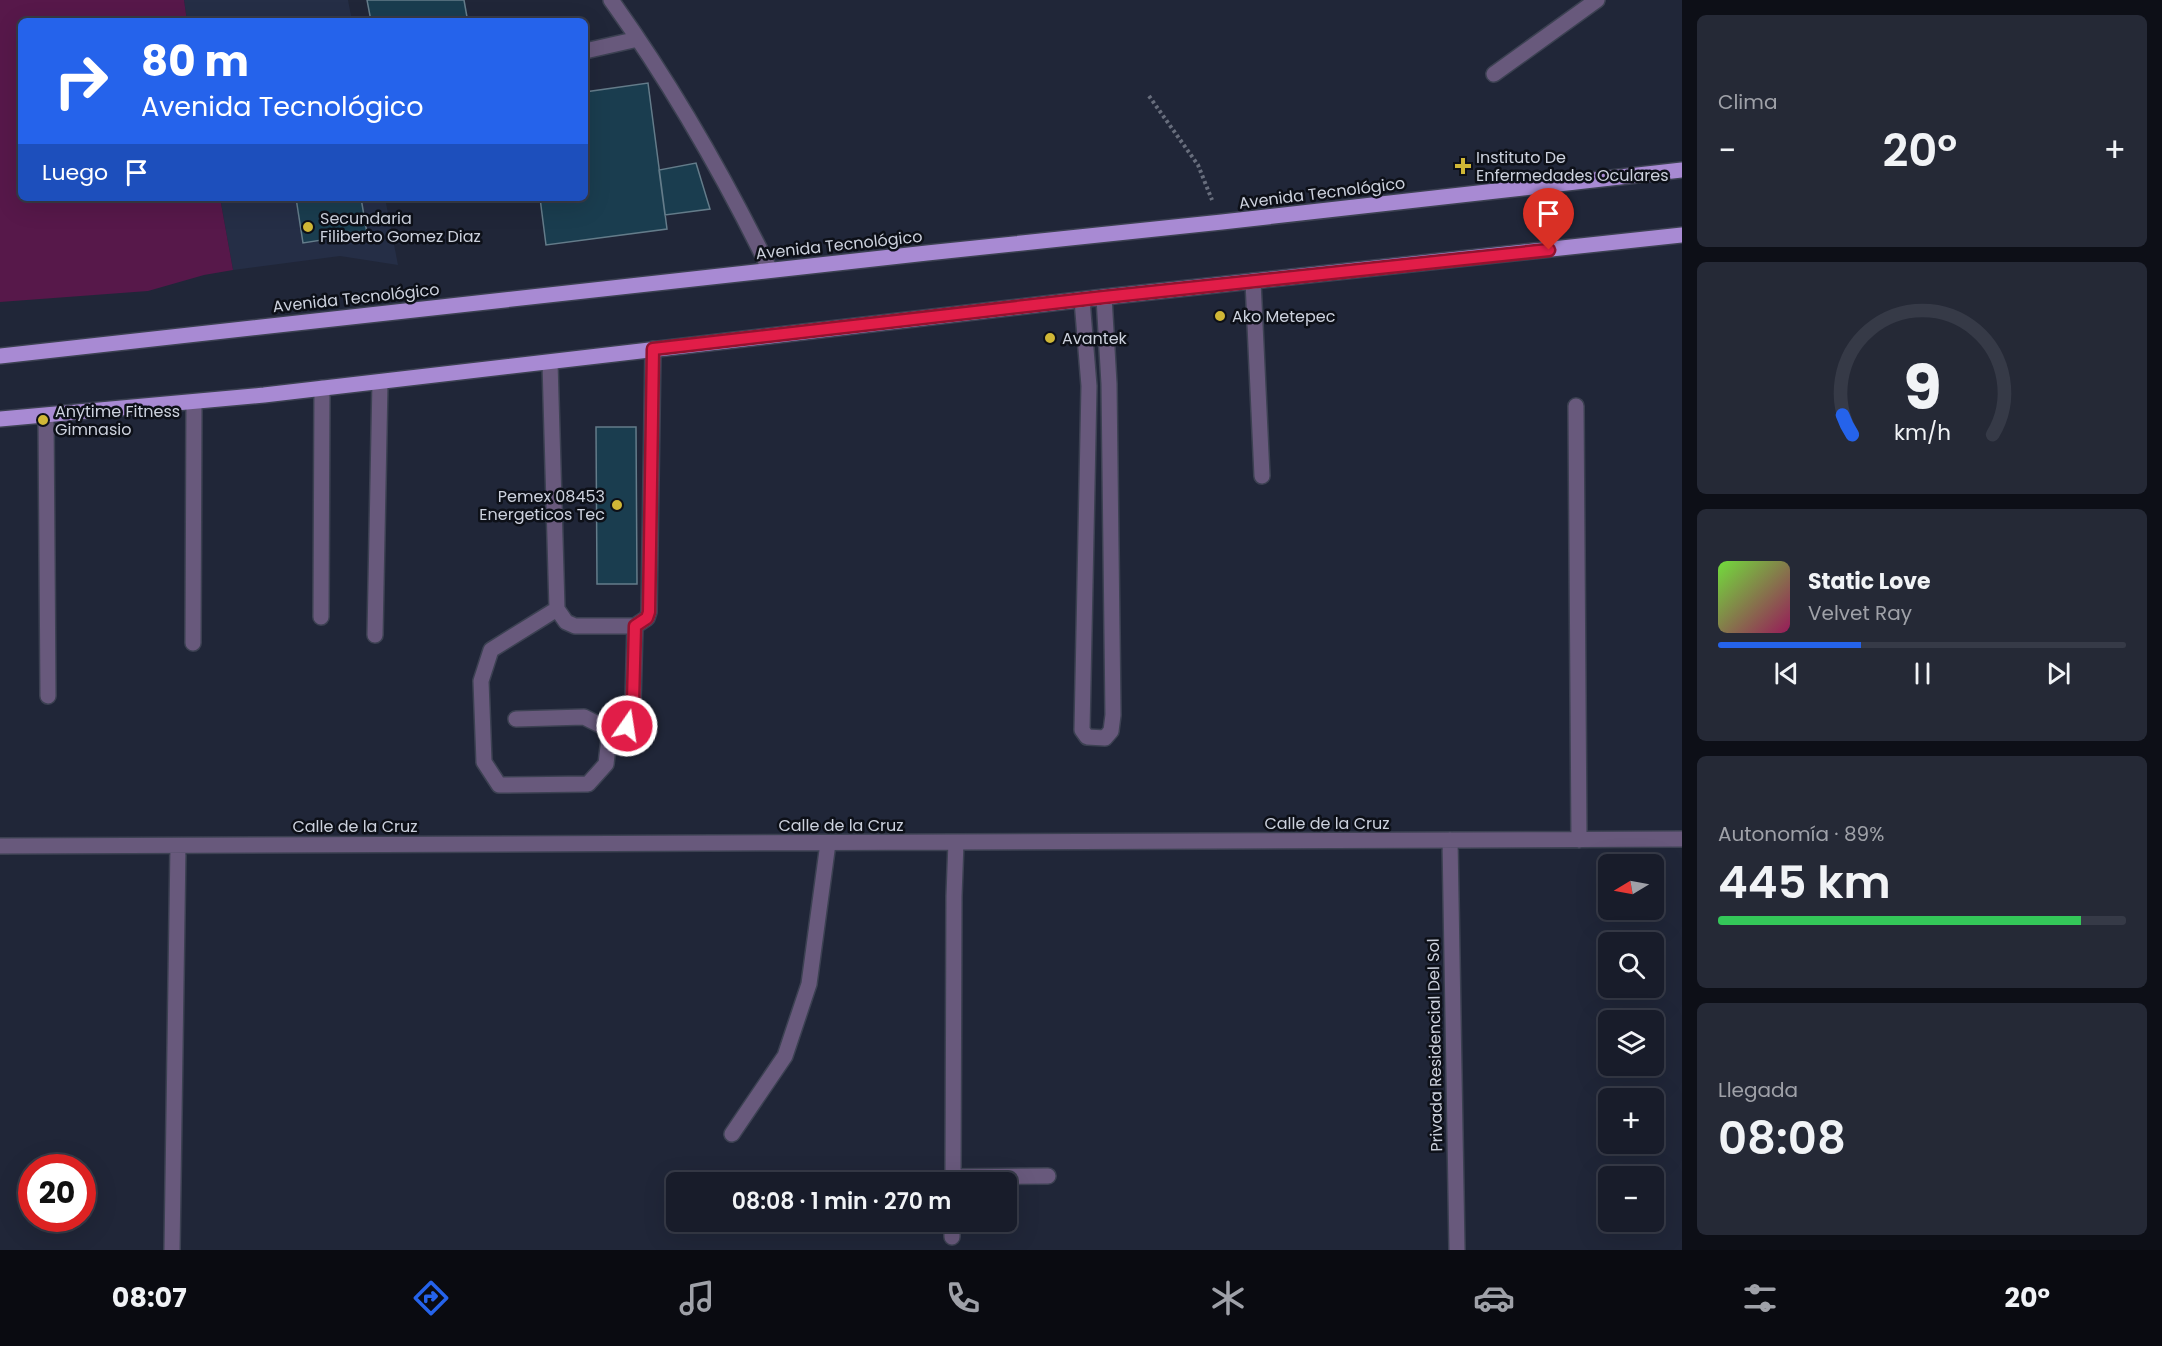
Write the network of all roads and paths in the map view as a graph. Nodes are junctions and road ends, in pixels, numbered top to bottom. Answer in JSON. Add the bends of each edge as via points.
{"nodes":[{"id":1,"x":611,"y":0,"type":"edge"},
{"id":2,"x":1597,"y":0,"type":"edge"},
{"id":3,"x":638,"y":39,"type":"junction"},
{"id":4,"x":588,"y":50,"type":"edge"},
{"id":5,"x":1494,"y":74,"type":"dead end"},
{"id":6,"x":1149,"y":96,"type":"dead end"},
{"id":7,"x":1682,"y":170,"type":"edge"},
{"id":8,"x":1222,"y":222,"type":"junction"},
{"id":9,"x":1682,"y":235,"type":"edge"},
{"id":10,"x":770,"y":270,"type":"junction"},
{"id":11,"x":1253,"y":281,"type":"junction"},
{"id":12,"x":1104,"y":297,"type":"junction"},
{"id":13,"x":1082,"y":300,"type":"junction"},
{"id":14,"x":653,"y":349,"type":"junction"},
{"id":15,"x":0,"y":356,"type":"edge"},
{"id":16,"x":550,"y":363,"type":"junction"},
{"id":17,"x":380,"y":382,"type":"junction"},
{"id":18,"x":322,"y":388,"type":"junction"},
{"id":19,"x":194,"y":402,"type":"junction"},
{"id":20,"x":1576,"y":406,"type":"dead end"},
{"id":21,"x":46,"y":416,"type":"junction"},
{"id":22,"x":0,"y":419,"type":"edge"},
{"id":23,"x":1262,"y":476,"type":"dead end"},
{"id":24,"x":557,"y":609,"type":"junction"},
{"id":25,"x":321,"y":617,"type":"dead end"},
{"id":26,"x":635,"y":626,"type":"junction"},
{"id":27,"x":375,"y":635,"type":"dead end"},
{"id":28,"x":193,"y":643,"type":"dead end"},
{"id":29,"x":48,"y":696,"type":"dead end"},
{"id":30,"x":516,"y":719,"type":"dead end"},
{"id":31,"x":610,"y":730,"type":"junction"},
{"id":32,"x":1450,"y":840,"type":"junction"},
{"id":33,"x":1579,"y":840,"type":"junction"},
{"id":34,"x":1682,"y":840,"type":"edge"},
{"id":35,"x":956,"y":842,"type":"junction"},
{"id":36,"x":828,"y":843,"type":"junction"},
{"id":37,"x":0,"y":846,"type":"edge"},
{"id":38,"x":178,"y":846,"type":"junction"},
{"id":39,"x":732,"y":1134,"type":"dead end"},
{"id":40,"x":953,"y":1172,"type":"edge"},
{"id":41,"x":1048,"y":1176,"type":"dead end"},
{"id":42,"x":1017,"y":1177,"type":"edge"},
{"id":43,"x":952,"y":1232,"type":"edge"},
{"id":44,"x":952,"y":1237,"type":"dead end"},
{"id":45,"x":172,"y":1250,"type":"edge"},
{"id":46,"x":1457,"y":1250,"type":"edge"}],
"edges":[{"from":1,"to":3,"type":"street"},
{"from":2,"to":5,"type":"street"},
{"from":3,"to":4,"type":"street"},
{"from":3,"to":10,"type":"street","via":[[691,120]]},
{"from":6,"to":8,"type":"path","via":[[1198,165]]},
{"from":7,"to":8,"type":"main road","name":"Avenida Tecnológico"},
{"from":8,"to":10,"type":"main road","name":"Avenida Tecnológico"},
{"from":9,"to":11,"type":"main road"},
{"from":10,"to":15,"type":"main road","name":"Avenida Tecnológico"},
{"from":11,"to":12,"type":"main road"},
{"from":11,"to":23,"type":"street"},
{"from":12,"to":13,"type":"main road"},
{"from":12,"to":13,"type":"street","via":[[1109,384],[1113,715],[1112,731],[1105,738],[1087,737],[1082,730],[1089,386]]},
{"from":13,"to":14,"type":"main road"},
{"from":14,"to":16,"type":"main road"},
{"from":14,"to":26,"type":"street","via":[[649,612]]},
{"from":16,"to":17,"type":"main road"},
{"from":16,"to":24,"type":"street"},
{"from":17,"to":18,"type":"main road"},
{"from":17,"to":27,"type":"street"},
{"from":18,"to":19,"type":"main road"},
{"from":18,"to":25,"type":"street"},
{"from":19,"to":21,"type":"main road"},
{"from":19,"to":28,"type":"street"},
{"from":20,"to":33,"type":"street"},
{"from":21,"to":22,"type":"main road"},
{"from":21,"to":29,"type":"street"},
{"from":24,"to":26,"type":"street","via":[[566,622],[575,626]]},
{"from":24,"to":31,"type":"street","via":[[491,650],[481,681],[484,762],[499,784],[588,784],[606,764]]},
{"from":26,"to":31,"type":"street","via":[[633,701],[627,726]]},
{"from":30,"to":31,"type":"street","via":[[584,717]]},
{"from":32,"to":33,"type":"street","name":"Calle de la Cruz"},
{"from":32,"to":35,"type":"street","name":"Calle de la Cruz"},
{"from":32,"to":46,"type":"street","name":"Privada Residencial Del Sol"},
{"from":33,"to":34,"type":"street","name":"Calle de la Cruz"},
{"from":35,"to":36,"type":"street","name":"Calle de la Cruz"},
{"from":35,"to":40,"type":"street"},
{"from":36,"to":38,"type":"street","name":"Calle de la Cruz"},
{"from":36,"to":39,"type":"street","via":[[809,984],[789,1046]]},
{"from":37,"to":38,"type":"street","name":"Calle de la Cruz"},
{"from":38,"to":45,"type":"street"},
{"from":41,"to":42,"type":"street"},
{"from":43,"to":44,"type":"street"}]}
